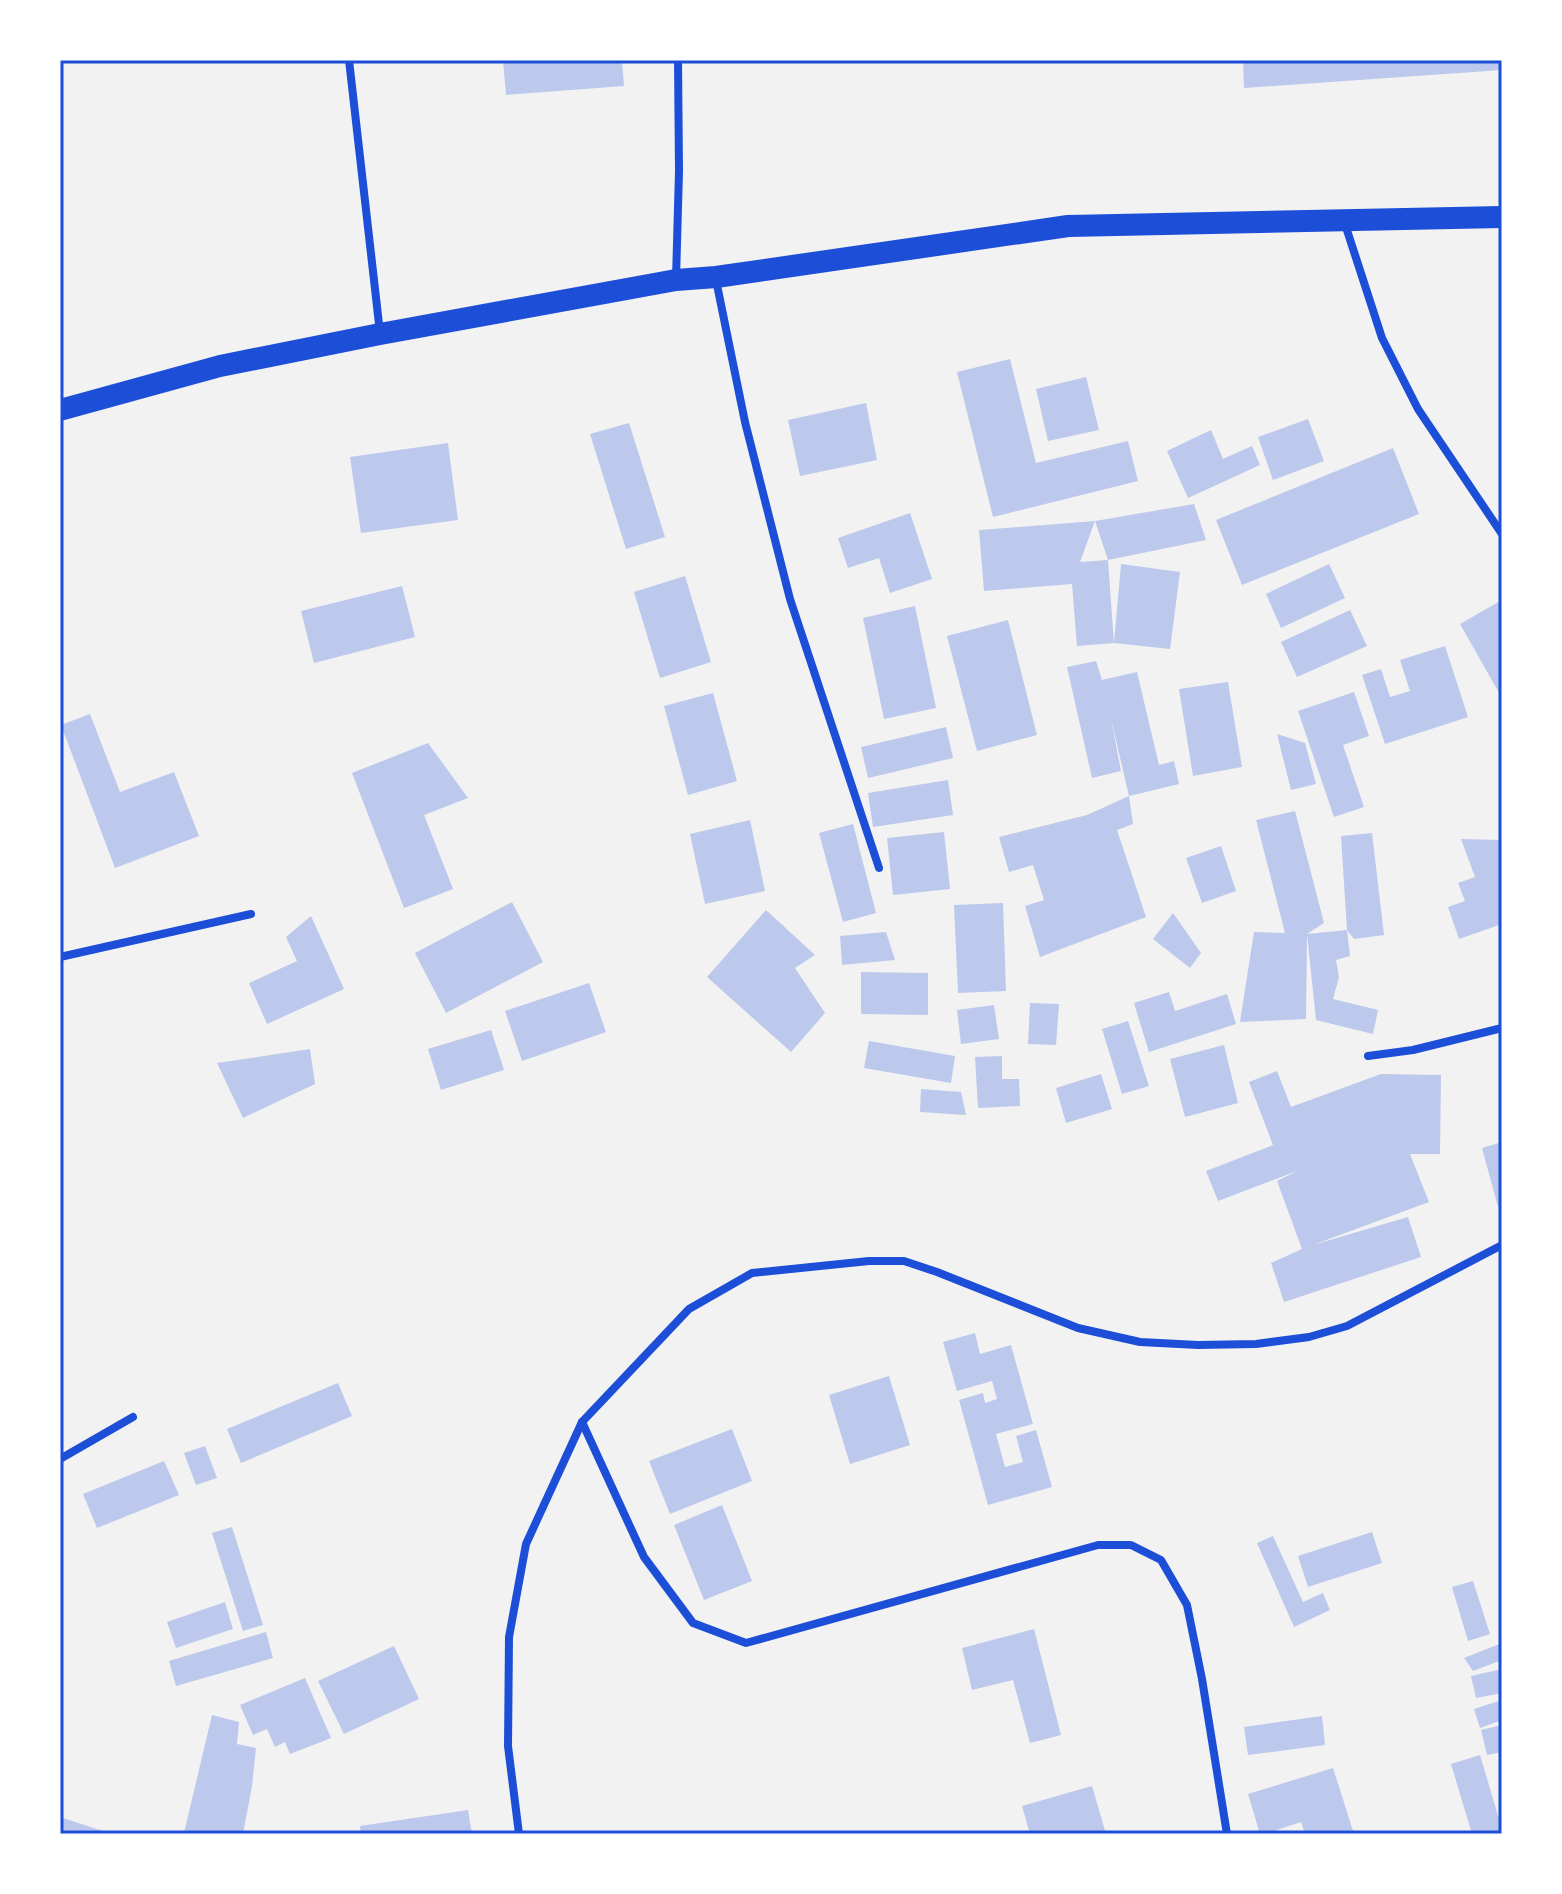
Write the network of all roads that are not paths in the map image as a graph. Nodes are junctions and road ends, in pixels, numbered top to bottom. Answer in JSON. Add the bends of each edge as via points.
{"nodes":[{"id":1,"x":349,"y":60,"type":"edge"},
{"id":2,"x":678,"y":60,"type":"edge"},
{"id":3,"x":1502,"y":217,"type":"edge"},
{"id":4,"x":1344,"y":220,"type":"junction"},
{"id":5,"x":716,"y":277,"type":"junction"},
{"id":6,"x":676,"y":280,"type":"junction"},
{"id":7,"x":380,"y":334,"type":"junction"},
{"id":8,"x":60,"y":410,"type":"edge"},
{"id":9,"x":1502,"y":534,"type":"edge"},
{"id":10,"x":879,"y":868,"type":"dead end"},
{"id":11,"x":251,"y":914,"type":"dead end"},
{"id":12,"x":60,"y":957,"type":"edge"},
{"id":13,"x":1502,"y":1028,"type":"edge"},
{"id":14,"x":1368,"y":1056,"type":"dead end"},
{"id":15,"x":1502,"y":1245,"type":"edge"},
{"id":16,"x":133,"y":1417,"type":"dead end"},
{"id":17,"x":582,"y":1422,"type":"junction"},
{"id":18,"x":60,"y":1459,"type":"edge"},
{"id":19,"x":519,"y":1834,"type":"edge"},
{"id":20,"x":1227,"y":1834,"type":"edge"}],
"edges":[{"from":1,"to":7,"type":"street"},
{"from":2,"to":6,"type":"street"},
{"from":3,"to":4,"type":"highway"},
{"from":4,"to":5,"type":"highway","via":[[1068,226]]},
{"from":4,"to":9,"type":"street","via":[[1382,338],[1418,409]]},
{"from":5,"to":6,"type":"highway"},
{"from":5,"to":10,"type":"street","via":[[745,422],[790,599]]},
{"from":6,"to":7,"type":"highway"},
{"from":7,"to":8,"type":"highway","via":[[220,366]]},
{"from":11,"to":12,"type":"street"},
{"from":13,"to":14,"type":"street"},
{"from":15,"to":17,"type":"street","via":[[1347,1326],[1256,1344],[1140,1342],[1103,1334],[904,1261],[752,1273],[689,1309]]},
{"from":16,"to":18,"type":"street"},
{"from":17,"to":19,"type":"street","via":[[526,1544],[509,1637],[508,1746]]},
{"from":17,"to":20,"type":"street","via":[[652,1568],[693,1623],[746,1643],[1098,1545],[1131,1545],[1161,1560],[1187,1605]]}]}
